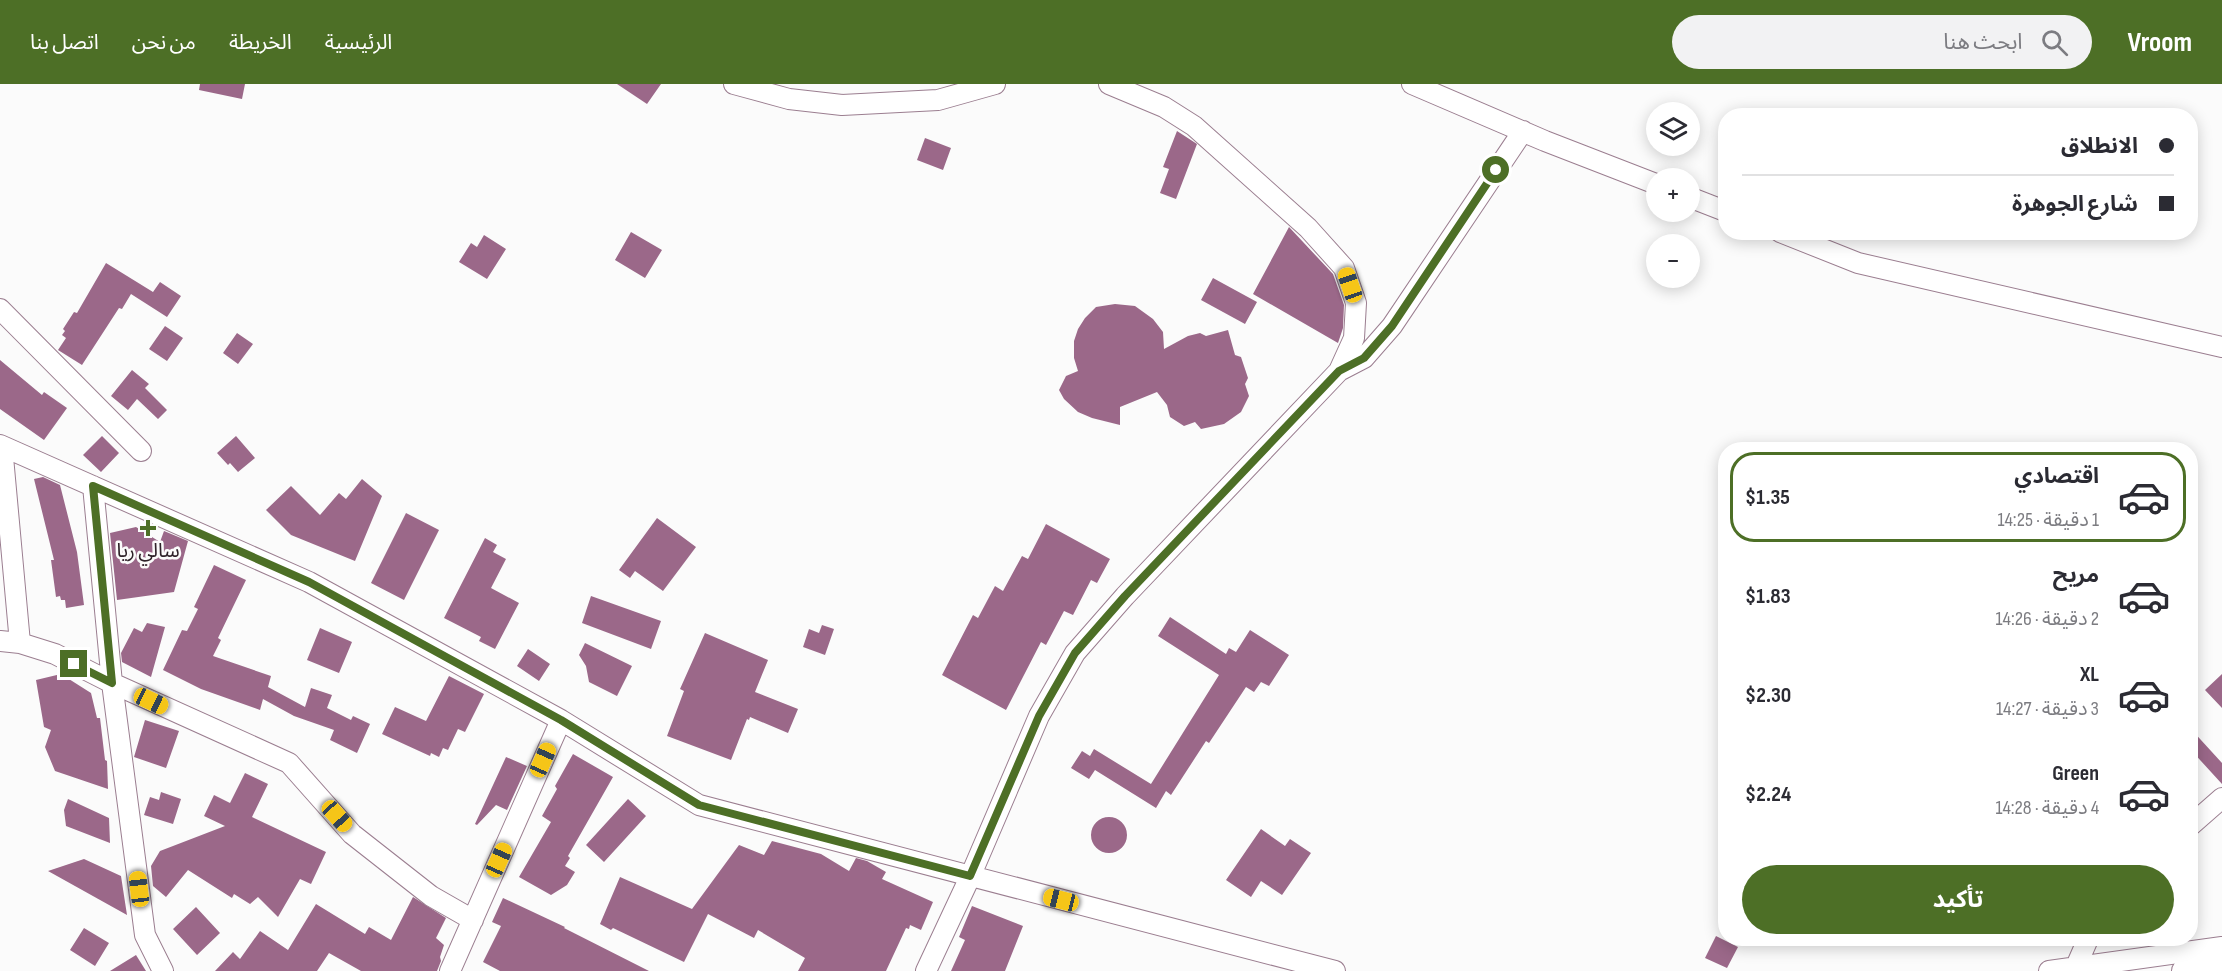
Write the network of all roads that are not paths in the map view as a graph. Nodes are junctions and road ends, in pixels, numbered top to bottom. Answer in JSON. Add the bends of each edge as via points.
{"nodes":[{"id":1,"x":734,"y":84,"type":"edge"},
{"id":2,"x":995,"y":84,"type":"edge"},
{"id":3,"x":1109,"y":84,"type":"edge"},
{"id":4,"x":1412,"y":84,"type":"edge"},
{"id":5,"x":1522,"y":131,"type":"junction"},
{"id":6,"x":1646,"y":180,"type":"edge"},
{"id":7,"x":1700,"y":201,"type":"edge"},
{"id":8,"x":1718,"y":208,"type":"edge"},
{"id":9,"x":1800,"y":240,"type":"edge"},
{"id":10,"x":0,"y":309,"type":"edge"},
{"id":11,"x":2222,"y":347,"type":"edge"},
{"id":12,"x":1339,"y":371,"type":"junction"},
{"id":13,"x":1,"y":446,"type":"edge"},
{"id":14,"x":141,"y":451,"type":"dead end"},
{"id":15,"x":93,"y":486,"type":"junction"},
{"id":16,"x":0,"y":641,"type":"edge"},
{"id":17,"x":20,"y":643,"type":"junction"},
{"id":18,"x":112,"y":683,"type":"junction"},
{"id":19,"x":561,"y":720,"type":"junction"},
{"id":20,"x":2222,"y":798,"type":"edge"},
{"id":21,"x":2198,"y":819,"type":"edge"},
{"id":22,"x":970,"y":876,"type":"junction"},
{"id":23,"x":473,"y":920,"type":"junction"},
{"id":24,"x":2085,"y":946,"type":"edge"},
{"id":25,"x":2222,"y":947,"type":"edge"},
{"id":26,"x":2222,"y":966,"type":"edge"},
{"id":27,"x":2075,"y":968,"type":"edge"},
{"id":28,"x":457,"y":969,"type":"edge"},
{"id":29,"x":163,"y":971,"type":"edge"},
{"id":30,"x":926,"y":971,"type":"edge"},
{"id":31,"x":1335,"y":971,"type":"edge"},
{"id":32,"x":2049,"y":971,"type":"edge"},
{"id":33,"x":2184,"y":971,"type":"edge"}],
"edges":[{"from":1,"to":2,"type":"street","via":[[789,99],[842,105],[938,100]]},
{"from":3,"to":12,"type":"street","via":[[1164,106],[1194,126],[1308,228],[1344,268],[1356,315],[1354,338]]},
{"from":4,"to":5,"type":"street"},
{"from":5,"to":6,"type":"street"},
{"from":5,"to":12,"type":"street","via":[[1392,326],[1364,358]]},
{"from":7,"to":8,"type":"street"},
{"from":9,"to":11,"type":"street","via":[[1858,263]]},
{"from":10,"to":14,"type":"street"},
{"from":12,"to":22,"type":"street","via":[[1075,653],[1039,716]]},
{"from":13,"to":15,"type":"street"},
{"from":13,"to":17,"type":"street"},
{"from":15,"to":18,"type":"street"},
{"from":15,"to":19,"type":"street","via":[[309,582]]},
{"from":16,"to":17,"type":"street"},
{"from":17,"to":18,"type":"street","via":[[55,654]]},
{"from":18,"to":23,"type":"street","via":[[289,763],[361,841],[431,896]]},
{"from":18,"to":29,"type":"street","via":[[145,935]]},
{"from":19,"to":22,"type":"street","via":[[699,805]]},
{"from":19,"to":23,"type":"street"},
{"from":20,"to":21,"type":"street"},
{"from":22,"to":30,"type":"street"},
{"from":22,"to":31,"type":"street"},
{"from":23,"to":28,"type":"street"},
{"from":24,"to":27,"type":"street"},
{"from":25,"to":27,"type":"street"},
{"from":26,"to":33,"type":"main road"},
{"from":27,"to":32,"type":"street"}]}
